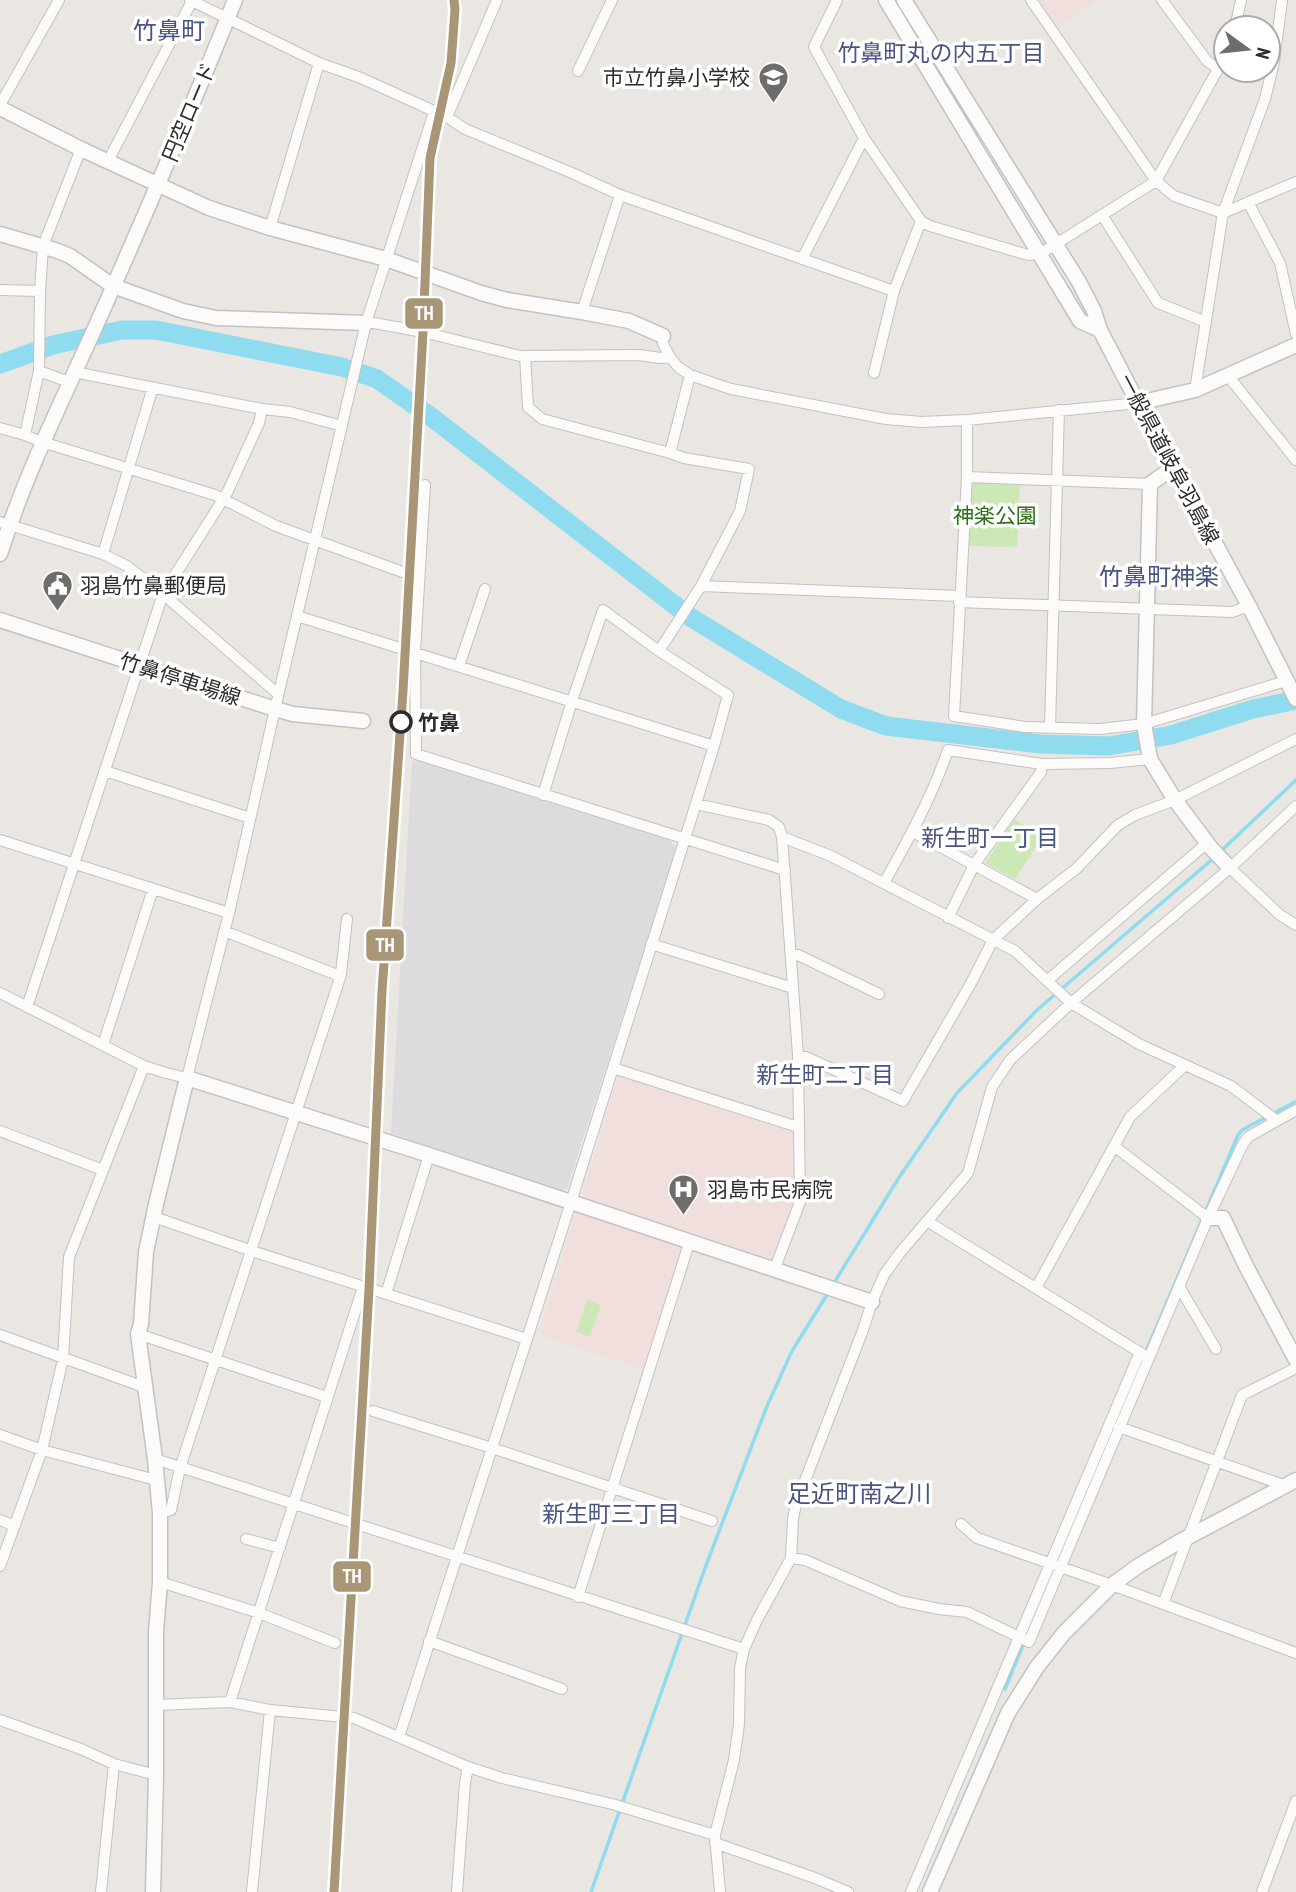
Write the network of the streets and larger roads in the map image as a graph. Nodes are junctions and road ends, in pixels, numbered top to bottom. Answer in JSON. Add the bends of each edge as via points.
{"nodes":[{"id":1,"x":59,"y":0,"type":"edge"},
{"id":2,"x":235,"y":0,"type":"edge"},
{"id":3,"x":497,"y":0,"type":"edge"},
{"id":4,"x":612,"y":0,"type":"edge"},
{"id":5,"x":837,"y":0,"type":"edge"},
{"id":6,"x":886,"y":0,"type":"edge"},
{"id":7,"x":904,"y":0,"type":"edge"},
{"id":8,"x":1031,"y":0,"type":"edge"},
{"id":9,"x":1162,"y":0,"type":"edge"},
{"id":10,"x":1282,"y":0,"type":"edge"},
{"id":11,"x":191,"y":1,"type":"edge"},
{"id":12,"x":227,"y":19,"type":"junction"},
{"id":13,"x":319,"y":63,"type":"junction"},
{"id":14,"x":1212,"y":65,"type":"edge"},
{"id":15,"x":578,"y":71,"type":"dead end"},
{"id":16,"x":1212,"y":80,"type":"edge"},
{"id":17,"x":0,"y":107,"type":"edge"},
{"id":18,"x":433,"y":112,"type":"junction"},
{"id":19,"x":447,"y":117,"type":"junction"},
{"id":20,"x":864,"y":138,"type":"junction"},
{"id":21,"x":81,"y":149,"type":"junction"},
{"id":22,"x":108,"y":161,"type":"junction"},
{"id":23,"x":1156,"y":181,"type":"junction"},
{"id":24,"x":1296,"y":182,"type":"edge"},
{"id":25,"x":159,"y":184,"type":"junction"},
{"id":26,"x":620,"y":195,"type":"junction"},
{"id":27,"x":1248,"y":202,"type":"junction"},
{"id":28,"x":1223,"y":213,"type":"junction"},
{"id":29,"x":1102,"y":215,"type":"junction"},
{"id":30,"x":921,"y":221,"type":"junction"},
{"id":31,"x":270,"y":228,"type":"junction"},
{"id":32,"x":0,"y":234,"type":"edge"},
{"id":33,"x":1055,"y":244,"type":"junction"},
{"id":34,"x":43,"y":246,"type":"junction"},
{"id":35,"x":1040,"y":254,"type":"junction"},
{"id":36,"x":386,"y":259,"type":"junction"},
{"id":37,"x":802,"y":259,"type":"junction"},
{"id":38,"x":113,"y":286,"type":"junction"},
{"id":39,"x":0,"y":290,"type":"edge"},
{"id":40,"x":40,"y":291,"type":"junction"},
{"id":41,"x":894,"y":291,"type":"junction"},
{"id":42,"x":582,"y":312,"type":"junction"},
{"id":43,"x":1206,"y":322,"type":"junction"},
{"id":44,"x":366,"y":323,"type":"junction"},
{"id":45,"x":1100,"y":330,"type":"junction"},
{"id":46,"x":663,"y":336,"type":"joint"},
{"id":47,"x":1295,"y":346,"type":"edge"},
{"id":48,"x":525,"y":356,"type":"junction"},
{"id":49,"x":670,"y":357,"type":"junction"},
{"id":50,"x":39,"y":365,"type":"junction"},
{"id":51,"x":874,"y":373,"type":"dead end"},
{"id":52,"x":690,"y":375,"type":"junction"},
{"id":53,"x":1228,"y":376,"type":"junction"},
{"id":54,"x":72,"y":377,"type":"junction"},
{"id":55,"x":153,"y":387,"type":"junction"},
{"id":56,"x":1195,"y":390,"type":"junction"},
{"id":57,"x":1138,"y":403,"type":"junction"},
{"id":58,"x":262,"y":409,"type":"junction"},
{"id":59,"x":1059,"y":410,"type":"junction"},
{"id":60,"x":967,"y":420,"type":"junction"},
{"id":61,"x":342,"y":426,"type":"junction"},
{"id":62,"x":0,"y":428,"type":"edge"},
{"id":63,"x":25,"y":435,"type":"junction"},
{"id":64,"x":42,"y":442,"type":"junction"},
{"id":65,"x":670,"y":453,"type":"junction"},
{"id":66,"x":1296,"y":460,"type":"edge"},
{"id":67,"x":1174,"y":467,"type":"junction"},
{"id":68,"x":129,"y":469,"type":"junction"},
{"id":69,"x":967,"y":477,"type":"junction"},
{"id":70,"x":1057,"y":480,"type":"junction"},
{"id":71,"x":1150,"y":484,"type":"junction"},
{"id":72,"x":425,"y":485,"type":"dead end"},
{"id":73,"x":223,"y":498,"type":"junction"},
{"id":74,"x":5,"y":524,"type":"edge"},
{"id":75,"x":316,"y":540,"type":"junction"},
{"id":76,"x":0,"y":554,"type":"edge"},
{"id":77,"x":103,"y":554,"type":"junction"},
{"id":78,"x":419,"y":578,"type":"junction"},
{"id":79,"x":701,"y":586,"type":"junction"},
{"id":80,"x":485,"y":589,"type":"dead end"},
{"id":81,"x":163,"y":594,"type":"junction"},
{"id":82,"x":959,"y":599,"type":"junction"},
{"id":83,"x":1054,"y":605,"type":"junction"},
{"id":84,"x":1249,"y":606,"type":"junction"},
{"id":85,"x":1146,"y":608,"type":"junction"},
{"id":86,"x":297,"y":616,"type":"junction"},
{"id":87,"x":0,"y":620,"type":"edge"},
{"id":88,"x":415,"y":652,"type":"junction"},
{"id":89,"x":659,"y":652,"type":"junction"},
{"id":90,"x":139,"y":666,"type":"junction"},
{"id":91,"x":459,"y":666,"type":"junction"},
{"id":92,"x":1291,"y":690,"type":"edge"},
{"id":93,"x":278,"y":694,"type":"junction"},
{"id":94,"x":572,"y":701,"type":"junction"},
{"id":95,"x":275,"y":709,"type":"junction"},
{"id":96,"x":363,"y":721,"type":"dead end"},
{"id":97,"x":1051,"y":727,"type":"junction"},
{"id":98,"x":1144,"y":728,"type":"junction"},
{"id":99,"x":1296,"y":739,"type":"edge"},
{"id":100,"x":714,"y":746,"type":"junction"},
{"id":101,"x":1149,"y":756,"type":"junction"},
{"id":102,"x":1042,"y":764,"type":"junction"},
{"id":103,"x":105,"y":771,"type":"junction"},
{"id":104,"x":543,"y":795,"type":"junction"},
{"id":105,"x":1175,"y":800,"type":"junction"},
{"id":106,"x":696,"y":804,"type":"junction"},
{"id":107,"x":1296,"y":806,"type":"edge"},
{"id":108,"x":250,"y":818,"type":"junction"},
{"id":109,"x":913,"y":832,"type":"junction"},
{"id":110,"x":782,"y":837,"type":"junction"},
{"id":111,"x":684,"y":839,"type":"junction"},
{"id":112,"x":0,"y":841,"type":"edge"},
{"id":113,"x":1209,"y":845,"type":"junction"},
{"id":114,"x":74,"y":864,"type":"junction"},
{"id":115,"x":974,"y":865,"type":"junction"},
{"id":116,"x":1227,"y":866,"type":"junction"},
{"id":117,"x":785,"y":870,"type":"junction"},
{"id":118,"x":884,"y":883,"type":"junction"},
{"id":119,"x":153,"y":890,"type":"junction"},
{"id":120,"x":1037,"y":899,"type":"junction"},
{"id":121,"x":229,"y":913,"type":"junction"},
{"id":122,"x":948,"y":918,"type":"junction"},
{"id":123,"x":347,"y":919,"type":"dead end"},
{"id":124,"x":1296,"y":925,"type":"edge"},
{"id":125,"x":225,"y":931,"type":"junction"},
{"id":126,"x":993,"y":940,"type":"junction"},
{"id":127,"x":651,"y":944,"type":"junction"},
{"id":128,"x":791,"y":954,"type":"junction"},
{"id":129,"x":340,"y":976,"type":"junction"},
{"id":130,"x":1050,"y":982,"type":"junction"},
{"id":131,"x":793,"y":988,"type":"junction"},
{"id":132,"x":0,"y":993,"type":"edge"},
{"id":133,"x":879,"y":993,"type":"dead end"},
{"id":134,"x":1069,"y":1000,"type":"junction"},
{"id":135,"x":27,"y":1007,"type":"junction"},
{"id":136,"x":103,"y":1045,"type":"junction"},
{"id":137,"x":798,"y":1055,"type":"junction"},
{"id":138,"x":1185,"y":1065,"type":"junction"},
{"id":139,"x":145,"y":1066,"type":"junction"},
{"id":140,"x":613,"y":1068,"type":"junction"},
{"id":141,"x":187,"y":1078,"type":"junction"},
{"id":142,"x":1296,"y":1110,"type":"edge"},
{"id":143,"x":296,"y":1114,"type":"junction"},
{"id":144,"x":1276,"y":1120,"type":"junction"},
{"id":145,"x":799,"y":1127,"type":"junction"},
{"id":146,"x":0,"y":1131,"type":"edge"},
{"id":147,"x":1114,"y":1146,"type":"junction"},
{"id":148,"x":429,"y":1155,"type":"junction"},
{"id":149,"x":103,"y":1170,"type":"junction"},
{"id":150,"x":571,"y":1202,"type":"junction"},
{"id":151,"x":153,"y":1217,"type":"junction"},
{"id":152,"x":1208,"y":1218,"type":"junction"},
{"id":153,"x":927,"y":1221,"type":"junction"},
{"id":154,"x":690,"y":1240,"type":"junction"},
{"id":155,"x":252,"y":1251,"type":"junction"},
{"id":156,"x":775,"y":1268,"type":"junction"},
{"id":157,"x":363,"y":1287,"type":"junction"},
{"id":158,"x":1035,"y":1288,"type":"junction"},
{"id":159,"x":1180,"y":1288,"type":"junction"},
{"id":160,"x":386,"y":1294,"type":"junction"},
{"id":161,"x":872,"y":1301,"type":"junction"},
{"id":162,"x":138,"y":1334,"type":"junction"},
{"id":163,"x":0,"y":1335,"type":"edge"},
{"id":164,"x":527,"y":1339,"type":"junction"},
{"id":165,"x":1216,"y":1349,"type":"dead end"},
{"id":166,"x":1145,"y":1355,"type":"junction"},
{"id":167,"x":63,"y":1359,"type":"junction"},
{"id":168,"x":216,"y":1360,"type":"junction"},
{"id":169,"x":1296,"y":1360,"type":"edge"},
{"id":170,"x":1296,"y":1368,"type":"edge"},
{"id":171,"x":145,"y":1387,"type":"junction"},
{"id":172,"x":327,"y":1397,"type":"junction"},
{"id":173,"x":373,"y":1411,"type":"dead end"},
{"id":174,"x":1119,"y":1427,"type":"junction"},
{"id":175,"x":0,"y":1435,"type":"edge"},
{"id":176,"x":492,"y":1448,"type":"junction"},
{"id":177,"x":42,"y":1450,"type":"junction"},
{"id":178,"x":155,"y":1459,"type":"junction"},
{"id":179,"x":1216,"y":1462,"type":"junction"},
{"id":180,"x":180,"y":1468,"type":"junction"},
{"id":181,"x":156,"y":1480,"type":"junction"},
{"id":182,"x":1293,"y":1482,"type":"edge"},
{"id":183,"x":612,"y":1488,"type":"junction"},
{"id":184,"x":294,"y":1504,"type":"junction"},
{"id":185,"x":159,"y":1513,"type":"junction"},
{"id":186,"x":0,"y":1520,"type":"edge"},
{"id":187,"x":712,"y":1521,"type":"dead end"},
{"id":188,"x":961,"y":1524,"type":"dead end"},
{"id":189,"x":15,"y":1525,"type":"junction"},
{"id":190,"x":1188,"y":1537,"type":"junction"},
{"id":191,"x":246,"y":1539,"type":"dead end"},
{"id":192,"x":280,"y":1548,"type":"junction"},
{"id":193,"x":456,"y":1557,"type":"junction"},
{"id":194,"x":791,"y":1558,"type":"junction"},
{"id":195,"x":0,"y":1566,"type":"edge"},
{"id":196,"x":1056,"y":1566,"type":"junction"},
{"id":197,"x":160,"y":1583,"type":"junction"},
{"id":198,"x":1112,"y":1585,"type":"junction"},
{"id":199,"x":578,"y":1597,"type":"junction"},
{"id":200,"x":1163,"y":1604,"type":"junction"},
{"id":201,"x":258,"y":1613,"type":"junction"},
{"id":202,"x":1020,"y":1639,"type":"junction"},
{"id":203,"x":429,"y":1641,"type":"junction"},
{"id":204,"x":335,"y":1643,"type":"dead end"},
{"id":205,"x":744,"y":1649,"type":"junction"},
{"id":206,"x":1296,"y":1653,"type":"edge"},
{"id":207,"x":562,"y":1689,"type":"dead end"},
{"id":208,"x":230,"y":1702,"type":"junction"},
{"id":209,"x":156,"y":1705,"type":"junction"},
{"id":210,"x":270,"y":1710,"type":"junction"},
{"id":211,"x":0,"y":1720,"type":"edge"},
{"id":212,"x":399,"y":1737,"type":"junction"},
{"id":213,"x":114,"y":1764,"type":"junction"},
{"id":214,"x":468,"y":1767,"type":"junction"},
{"id":215,"x":156,"y":1774,"type":"junction"},
{"id":216,"x":1296,"y":1801,"type":"edge"},
{"id":217,"x":715,"y":1839,"type":"junction"},
{"id":218,"x":101,"y":1892,"type":"edge"},
{"id":219,"x":153,"y":1892,"type":"edge"},
{"id":220,"x":251,"y":1892,"type":"edge"},
{"id":221,"x":457,"y":1892,"type":"edge"},
{"id":222,"x":720,"y":1892,"type":"edge"},
{"id":223,"x":848,"y":1892,"type":"edge"},
{"id":224,"x":911,"y":1892,"type":"edge"},
{"id":225,"x":930,"y":1892,"type":"edge"},
{"id":226,"x":1262,"y":1892,"type":"edge"}],
"edges":[{"from":1,"to":17,"type":"street"},
{"from":2,"to":12,"type":"street","name":"円空ロード"},
{"from":3,"to":19,"type":"street"},
{"from":4,"to":15,"type":"street"},
{"from":5,"to":20,"type":"street","via":[[814,47]]},
{"from":6,"to":35,"type":"street","name":"一般県道岐阜羽島線"},
{"from":7,"to":33,"type":"street","name":"一般県道岐阜羽島線"},
{"from":8,"to":23,"type":"street"},
{"from":9,"to":14,"type":"street"},
{"from":10,"to":28,"type":"street","via":[[1265,99]]},
{"from":11,"to":12,"type":"street"},
{"from":11,"to":22,"type":"street"},
{"from":12,"to":13,"type":"street"},
{"from":12,"to":25,"type":"street","name":"円空ロード"},
{"from":13,"to":18,"type":"street"},
{"from":13,"to":31,"type":"street"},
{"from":16,"to":23,"type":"street"},
{"from":17,"to":21,"type":"street"},
{"from":18,"to":19,"type":"street"},
{"from":18,"to":36,"type":"street"},
{"from":19,"to":26,"type":"street","via":[[465,129]]},
{"from":20,"to":30,"type":"street"},
{"from":20,"to":37,"type":"street"},
{"from":21,"to":22,"type":"street"},
{"from":21,"to":34,"type":"street"},
{"from":22,"to":25,"type":"street"},
{"from":23,"to":28,"type":"street","via":[[1174,196]]},
{"from":23,"to":29,"type":"street"},
{"from":24,"to":27,"type":"street"},
{"from":25,"to":31,"type":"street","via":[[209,208]]},
{"from":25,"to":38,"type":"street","name":"円空ロード"},
{"from":26,"to":37,"type":"street"},
{"from":26,"to":42,"type":"street"},
{"from":27,"to":28,"type":"street"},
{"from":27,"to":47,"type":"street","via":[[1280,263]]},
{"from":28,"to":43,"type":"street"},
{"from":29,"to":33,"type":"street"},
{"from":29,"to":43,"type":"street","via":[[1158,303]]},
{"from":30,"to":35,"type":"street","via":[[1028,255]]},
{"from":30,"to":41,"type":"street"},
{"from":31,"to":36,"type":"street"},
{"from":32,"to":34,"type":"street"},
{"from":33,"to":35,"type":"street"},
{"from":33,"to":45,"type":"street","name":"一般県道岐阜羽島線"},
{"from":34,"to":38,"type":"street","via":[[70,256]]},
{"from":34,"to":40,"type":"street"},
{"from":35,"to":45,"type":"street","name":"一般県道岐阜羽島線","via":[[1080,321]]},
{"from":36,"to":42,"type":"street","via":[[481,293]]},
{"from":36,"to":44,"type":"street"},
{"from":37,"to":41,"type":"street"},
{"from":38,"to":44,"type":"street","via":[[216,318]]},
{"from":38,"to":54,"type":"street","name":"円空ロード"},
{"from":39,"to":40,"type":"street"},
{"from":40,"to":50,"type":"street"},
{"from":41,"to":51,"type":"street"},
{"from":42,"to":46,"type":"street","via":[[629,321]]},
{"from":43,"to":56,"type":"street"},
{"from":44,"to":48,"type":"street"},
{"from":44,"to":61,"type":"street"},
{"from":45,"to":57,"type":"street","name":"一般県道岐阜羽島線"},
{"from":46,"to":49,"type":"street"},
{"from":47,"to":53,"type":"street"},
{"from":48,"to":49,"type":"street"},
{"from":48,"to":65,"type":"street","via":[[528,407],[542,419]]},
{"from":49,"to":52,"type":"street"},
{"from":50,"to":54,"type":"street"},
{"from":50,"to":63,"type":"street"},
{"from":52,"to":60,"type":"street","via":[[731,389],[886,419]]},
{"from":52,"to":65,"type":"street"},
{"from":53,"to":56,"type":"street"},
{"from":53,"to":66,"type":"street"},
{"from":54,"to":55,"type":"street"},
{"from":54,"to":64,"type":"street","name":"円空ロード"},
{"from":55,"to":58,"type":"street"},
{"from":55,"to":68,"type":"street"},
{"from":56,"to":57,"type":"street"},
{"from":57,"to":59,"type":"street"},
{"from":57,"to":67,"type":"street","name":"一般県道岐阜羽島線"},
{"from":58,"to":61,"type":"street"},
{"from":58,"to":73,"type":"street"},
{"from":59,"to":60,"type":"street"},
{"from":59,"to":70,"type":"street"},
{"from":60,"to":69,"type":"street"},
{"from":61,"to":75,"type":"street"},
{"from":62,"to":63,"type":"street"},
{"from":63,"to":64,"type":"street"},
{"from":64,"to":68,"type":"street"},
{"from":64,"to":74,"type":"street","name":"円空ロード"},
{"from":65,"to":79,"type":"street","via":[[749,469],[740,511]]},
{"from":67,"to":71,"type":"street"},
{"from":67,"to":84,"type":"street","name":"一般県道岐阜羽島線"},
{"from":68,"to":73,"type":"street"},
{"from":68,"to":77,"type":"street"},
{"from":69,"to":70,"type":"street"},
{"from":69,"to":82,"type":"street"},
{"from":70,"to":71,"type":"street"},
{"from":70,"to":83,"type":"street"},
{"from":71,"to":85,"type":"street"},
{"from":72,"to":78,"type":"street"},
{"from":73,"to":75,"type":"street","via":[[276,526]]},
{"from":73,"to":81,"type":"street"},
{"from":74,"to":76,"type":"street","name":"円空ロード"},
{"from":74,"to":77,"type":"street"},
{"from":75,"to":78,"type":"street"},
{"from":75,"to":86,"type":"street"},
{"from":77,"to":81,"type":"street"},
{"from":78,"to":88,"type":"street"},
{"from":79,"to":82,"type":"street"},
{"from":79,"to":89,"type":"street"},
{"from":80,"to":91,"type":"street"},
{"from":81,"to":90,"type":"street"},
{"from":81,"to":93,"type":"street"},
{"from":82,"to":83,"type":"street"},
{"from":82,"to":97,"type":"street","via":[[954,716]]},
{"from":83,"to":85,"type":"street"},
{"from":83,"to":97,"type":"street"},
{"from":84,"to":85,"type":"street","via":[[1232,612]]},
{"from":84,"to":92,"type":"street","name":"一般県道岐阜羽島線"},
{"from":85,"to":98,"type":"street"},
{"from":86,"to":88,"type":"street"},
{"from":86,"to":93,"type":"street"},
{"from":87,"to":90,"type":"street","name":"竹鼻停車場線"},
{"from":88,"to":91,"type":"street"},
{"from":88,"to":104,"type":"street","via":[[416,754]]},
{"from":89,"to":94,"type":"street","via":[[603,610]]},
{"from":89,"to":100,"type":"street","via":[[728,695]]},
{"from":90,"to":95,"type":"street","name":"竹鼻停車場線"},
{"from":90,"to":103,"type":"street"},
{"from":91,"to":94,"type":"street"},
{"from":92,"to":98,"type":"street"},
{"from":93,"to":95,"type":"street"},
{"from":94,"to":100,"type":"street"},
{"from":94,"to":104,"type":"street"},
{"from":95,"to":96,"type":"street","name":"竹鼻停車場線"},
{"from":95,"to":108,"type":"street"},
{"from":97,"to":98,"type":"street"},
{"from":98,"to":101,"type":"street"},
{"from":99,"to":105,"type":"street"},
{"from":100,"to":106,"type":"street"},
{"from":101,"to":102,"type":"street","via":[[1110,763]]},
{"from":101,"to":105,"type":"street"},
{"from":102,"to":109,"type":"street","via":[[948,750]]},
{"from":102,"to":115,"type":"street","via":[[1041,772]]},
{"from":103,"to":108,"type":"street"},
{"from":103,"to":114,"type":"street"},
{"from":104,"to":111,"type":"street"},
{"from":105,"to":113,"type":"street"},
{"from":105,"to":120,"type":"street","via":[[1118,825],[1076,869]]},
{"from":106,"to":110,"type":"street","via":[[769,820],[779,827]]},
{"from":106,"to":111,"type":"street"},
{"from":107,"to":116,"type":"street"},
{"from":108,"to":121,"type":"street"},
{"from":109,"to":115,"type":"street"},
{"from":109,"to":118,"type":"street"},
{"from":110,"to":117,"type":"street"},
{"from":110,"to":118,"type":"street"},
{"from":111,"to":117,"type":"street"},
{"from":111,"to":127,"type":"street"},
{"from":112,"to":114,"type":"street"},
{"from":113,"to":116,"type":"street"},
{"from":113,"to":130,"type":"street"},
{"from":114,"to":119,"type":"street"},
{"from":114,"to":135,"type":"street"},
{"from":115,"to":120,"type":"street"},
{"from":115,"to":122,"type":"street"},
{"from":116,"to":124,"type":"street"},
{"from":116,"to":134,"type":"street"},
{"from":117,"to":128,"type":"street"},
{"from":118,"to":122,"type":"street"},
{"from":119,"to":121,"type":"street"},
{"from":119,"to":136,"type":"street"},
{"from":120,"to":126,"type":"street"},
{"from":121,"to":125,"type":"street"},
{"from":122,"to":126,"type":"street"},
{"from":123,"to":129,"type":"street"},
{"from":125,"to":129,"type":"street"},
{"from":125,"to":141,"type":"street"},
{"from":126,"to":130,"type":"street","via":[[1015,951]]},
{"from":126,"to":137,"type":"street","via":[[903,1101]]},
{"from":127,"to":131,"type":"street"},
{"from":127,"to":140,"type":"street"},
{"from":128,"to":131,"type":"street"},
{"from":128,"to":133,"type":"street"},
{"from":129,"to":143,"type":"street"},
{"from":130,"to":134,"type":"street"},
{"from":131,"to":137,"type":"street"},
{"from":132,"to":135,"type":"street"},
{"from":134,"to":138,"type":"street","via":[[1139,1044]]},
{"from":134,"to":153,"type":"street","via":[[1010,1060],[992,1087],[968,1173]]},
{"from":135,"to":136,"type":"street"},
{"from":136,"to":139,"type":"street"},
{"from":137,"to":145,"type":"street"},
{"from":138,"to":144,"type":"street","via":[[1231,1086]]},
{"from":138,"to":147,"type":"street","via":[[1130,1117]]},
{"from":139,"to":141,"type":"street"},
{"from":139,"to":149,"type":"street"},
{"from":140,"to":145,"type":"street"},
{"from":140,"to":150,"type":"street"},
{"from":141,"to":143,"type":"street"},
{"from":141,"to":151,"type":"street"},
{"from":142,"to":144,"type":"street"},
{"from":143,"to":148,"type":"street"},
{"from":143,"to":155,"type":"street"},
{"from":144,"to":152,"type":"street","via":[[1243,1144]]},
{"from":145,"to":156,"type":"street","via":[[800,1202]]},
{"from":146,"to":149,"type":"street"},
{"from":147,"to":152,"type":"street"},
{"from":147,"to":158,"type":"street"},
{"from":148,"to":150,"type":"street"},
{"from":148,"to":160,"type":"street"},
{"from":149,"to":167,"type":"street","via":[[69,1257]]},
{"from":150,"to":154,"type":"street"},
{"from":150,"to":164,"type":"street"},
{"from":151,"to":155,"type":"street"},
{"from":151,"to":162,"type":"street"},
{"from":152,"to":159,"type":"street"},
{"from":152,"to":169,"type":"street","via":[[1223,1218]]},
{"from":153,"to":158,"type":"street"},
{"from":153,"to":161,"type":"street","via":[[884,1275]]},
{"from":154,"to":156,"type":"street"},
{"from":154,"to":183,"type":"street"},
{"from":155,"to":157,"type":"street"},
{"from":155,"to":168,"type":"street"},
{"from":156,"to":161,"type":"street"},
{"from":157,"to":160,"type":"street"},
{"from":157,"to":172,"type":"street"},
{"from":158,"to":166,"type":"street"},
{"from":159,"to":165,"type":"street"},
{"from":159,"to":166,"type":"street"},
{"from":160,"to":164,"type":"street"},
{"from":161,"to":194,"type":"street","via":[[796,1504]]},
{"from":162,"to":168,"type":"street"},
{"from":162,"to":171,"type":"street"},
{"from":163,"to":167,"type":"street"},
{"from":164,"to":176,"type":"street"},
{"from":166,"to":174,"type":"street"},
{"from":166,"to":196,"type":"street"},
{"from":167,"to":171,"type":"street"},
{"from":167,"to":177,"type":"street"},
{"from":168,"to":172,"type":"street"},
{"from":168,"to":180,"type":"street"},
{"from":170,"to":179,"type":"street","via":[[1242,1395]]},
{"from":171,"to":178,"type":"street"},
{"from":172,"to":184,"type":"street"},
{"from":173,"to":176,"type":"street"},
{"from":174,"to":179,"type":"street"},
{"from":174,"to":196,"type":"street"},
{"from":175,"to":177,"type":"street"},
{"from":176,"to":183,"type":"street"},
{"from":176,"to":193,"type":"street"},
{"from":177,"to":181,"type":"street"},
{"from":177,"to":189,"type":"street"},
{"from":178,"to":180,"type":"street"},
{"from":178,"to":181,"type":"street"},
{"from":179,"to":182,"type":"street"},
{"from":179,"to":190,"type":"street"},
{"from":180,"to":184,"type":"street"},
{"from":180,"to":185,"type":"street","via":[[171,1510]]},
{"from":181,"to":185,"type":"street"},
{"from":182,"to":190,"type":"street"},
{"from":183,"to":187,"type":"street"},
{"from":183,"to":199,"type":"street"},
{"from":184,"to":192,"type":"street"},
{"from":184,"to":193,"type":"street"},
{"from":185,"to":197,"type":"street"},
{"from":186,"to":189,"type":"street"},
{"from":188,"to":196,"type":"street","via":[[977,1538]]},
{"from":189,"to":195,"type":"street"},
{"from":190,"to":198,"type":"street"},
{"from":190,"to":200,"type":"street"},
{"from":191,"to":192,"type":"street"},
{"from":192,"to":201,"type":"street"},
{"from":193,"to":199,"type":"street"},
{"from":193,"to":203,"type":"street"},
{"from":194,"to":202,"type":"street","via":[[900,1601],[967,1612]]},
{"from":194,"to":205,"type":"street"},
{"from":196,"to":198,"type":"street"},
{"from":196,"to":202,"type":"street"},
{"from":197,"to":201,"type":"street"},
{"from":197,"to":209,"type":"street"},
{"from":198,"to":200,"type":"street"},
{"from":198,"to":225,"type":"street","via":[[1064,1633],[1008,1713]]},
{"from":199,"to":205,"type":"street"},
{"from":200,"to":206,"type":"street"},
{"from":201,"to":204,"type":"street"},
{"from":201,"to":208,"type":"street"},
{"from":202,"to":224,"type":"street"},
{"from":203,"to":207,"type":"street"},
{"from":203,"to":212,"type":"street"},
{"from":205,"to":217,"type":"street","via":[[734,1760]]},
{"from":208,"to":209,"type":"street"},
{"from":208,"to":210,"type":"street"},
{"from":209,"to":215,"type":"street"},
{"from":210,"to":212,"type":"street","via":[[354,1718]]},
{"from":210,"to":220,"type":"street"},
{"from":211,"to":213,"type":"street"},
{"from":212,"to":214,"type":"street"},
{"from":213,"to":215,"type":"street"},
{"from":213,"to":218,"type":"street"},
{"from":214,"to":217,"type":"street","via":[[635,1810]]},
{"from":214,"to":221,"type":"street"},
{"from":215,"to":219,"type":"street"},
{"from":216,"to":226,"type":"street"},
{"from":217,"to":222,"type":"street"},
{"from":217,"to":223,"type":"street"}]}
